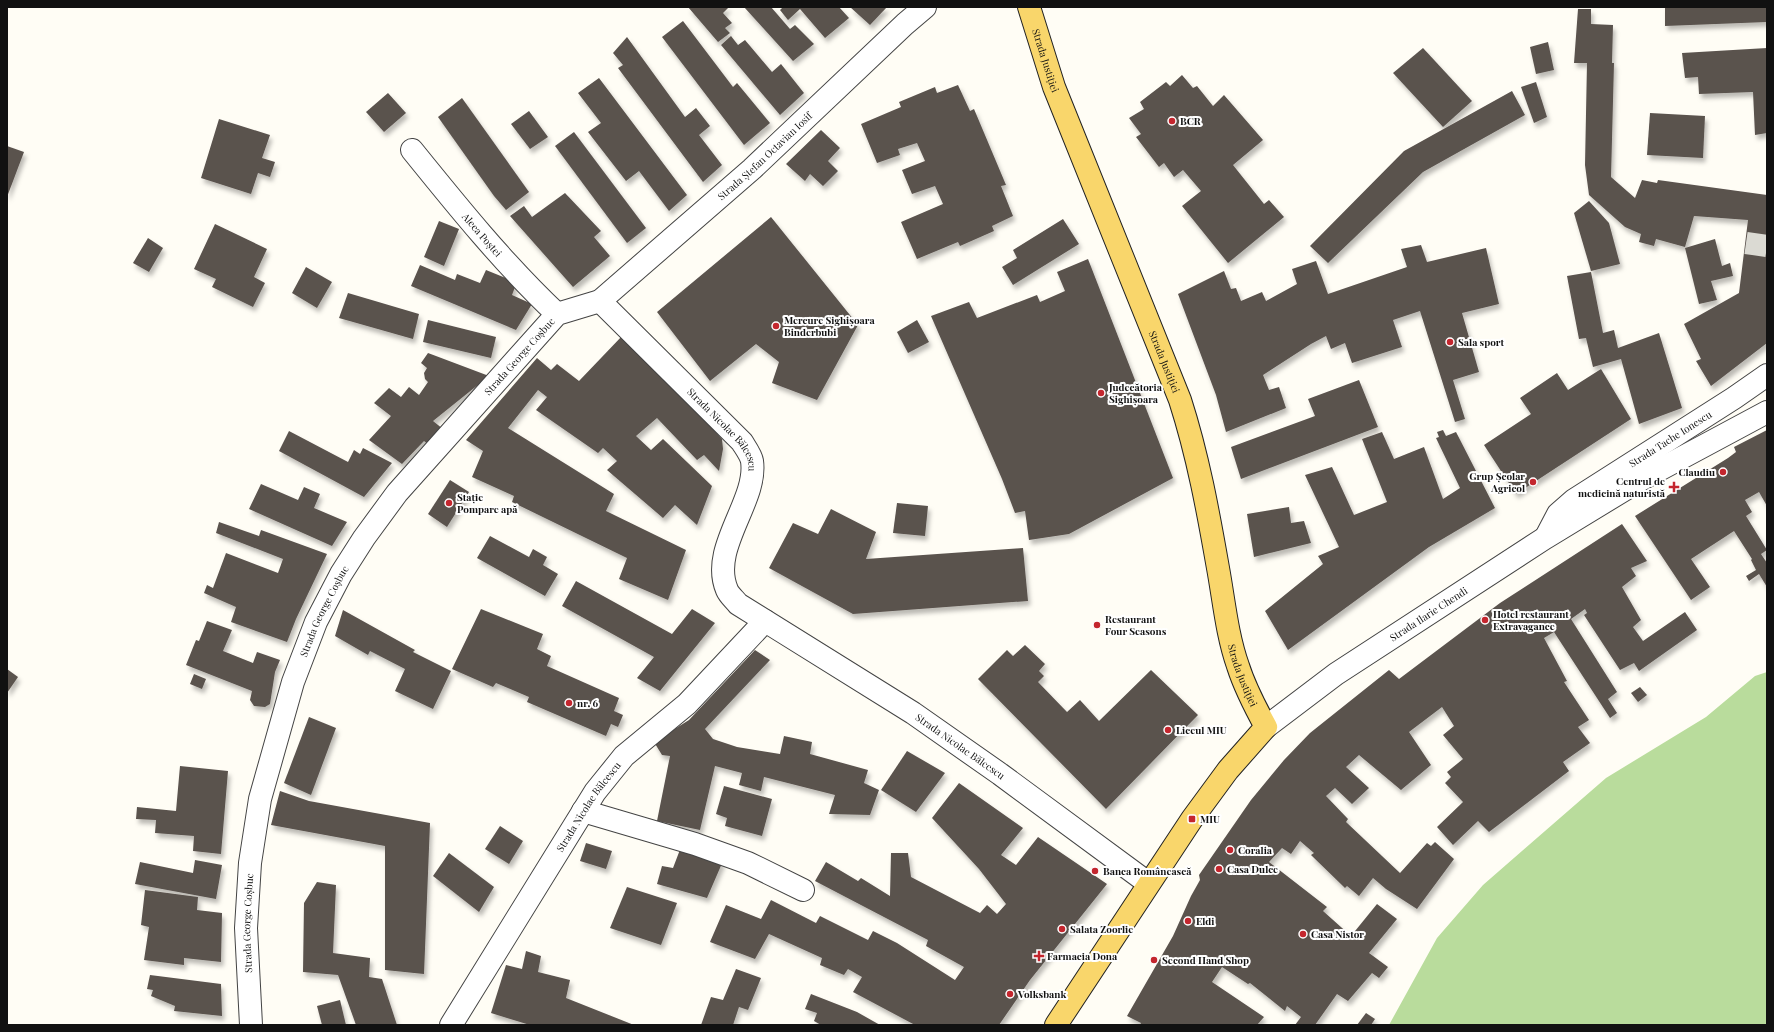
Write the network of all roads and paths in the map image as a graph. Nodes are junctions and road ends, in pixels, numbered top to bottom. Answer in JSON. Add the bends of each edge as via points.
{"nodes":[{"id":1,"x":925,"y":7,"type":"edge"},
{"id":2,"x":1029,"y":7,"type":"edge"},
{"id":3,"x":412,"y":150,"type":"dead end"},
{"id":4,"x":600,"y":301,"type":"junction"},
{"id":5,"x":557,"y":314,"type":"junction"},
{"id":6,"x":1767,"y":376,"type":"edge"},
{"id":7,"x":1767,"y":412,"type":"edge"},
{"id":8,"x":1545,"y":538,"type":"junction"},
{"id":9,"x":765,"y":621,"type":"junction"},
{"id":10,"x":1266,"y":727,"type":"junction"},
{"id":11,"x":583,"y":811,"type":"junction"},
{"id":12,"x":1148,"y":883,"type":"junction"},
{"id":13,"x":802,"y":890,"type":"dead end"},
{"id":14,"x":251,"y":1025,"type":"edge"},
{"id":15,"x":451,"y":1025,"type":"edge"},
{"id":16,"x":1056,"y":1025,"type":"edge"}],
"edges":[{"from":1,"to":4,"type":"street","name":"Strada Ștefan Octavian Iosif","via":[[752,169]]},
{"from":2,"to":10,"type":"main road","name":"Strada Justiției","via":[[1054,87],[1180,400],[1204,484],[1230,638],[1237,665],[1246,689]]},
{"from":3,"to":5,"type":"street","name":"Aleea Poștei","via":[[492,247]]},
{"from":4,"to":5,"type":"street","name":"Strada George Coșbuc"},
{"from":4,"to":9,"type":"street","name":"Strada Nicolae Bălcescu","via":[[742,442],[752,460],[751,480],[724,556],[723,573],[727,591],[738,604]]},
{"from":5,"to":14,"type":"street","name":"Strada George Coșbuc","via":[[397,493],[340,574],[316,622],[293,682],[260,799],[251,856],[246,928]]},
{"from":6,"to":8,"type":"street","name":"Strada Tache Ionescu","via":[[1574,500],[1558,514]]},
{"from":7,"to":8,"type":"street","name":"Strada Ilarie Chendi","via":[[1642,479]]},
{"from":8,"to":10,"type":"street","name":"Strada Ilarie Chendi","via":[[1336,674]]},
{"from":9,"to":11,"type":"street","name":"Strada Nicolae Bălcescu","via":[[687,704],[624,756]]},
{"from":9,"to":12,"type":"street","name":"Strada Nicolae Bălcescu","via":[[913,713]]},
{"from":10,"to":12,"type":"main road","name":"Strada Ilarie Chendi","via":[[1228,770]]},
{"from":11,"to":13,"type":"street","via":[[695,844],[748,863]]},
{"from":11,"to":15,"type":"street","name":"Strada Nicolae Bălcescu"},
{"from":12,"to":16,"type":"main road","name":"Strada Ilarie Chendi"}]}
